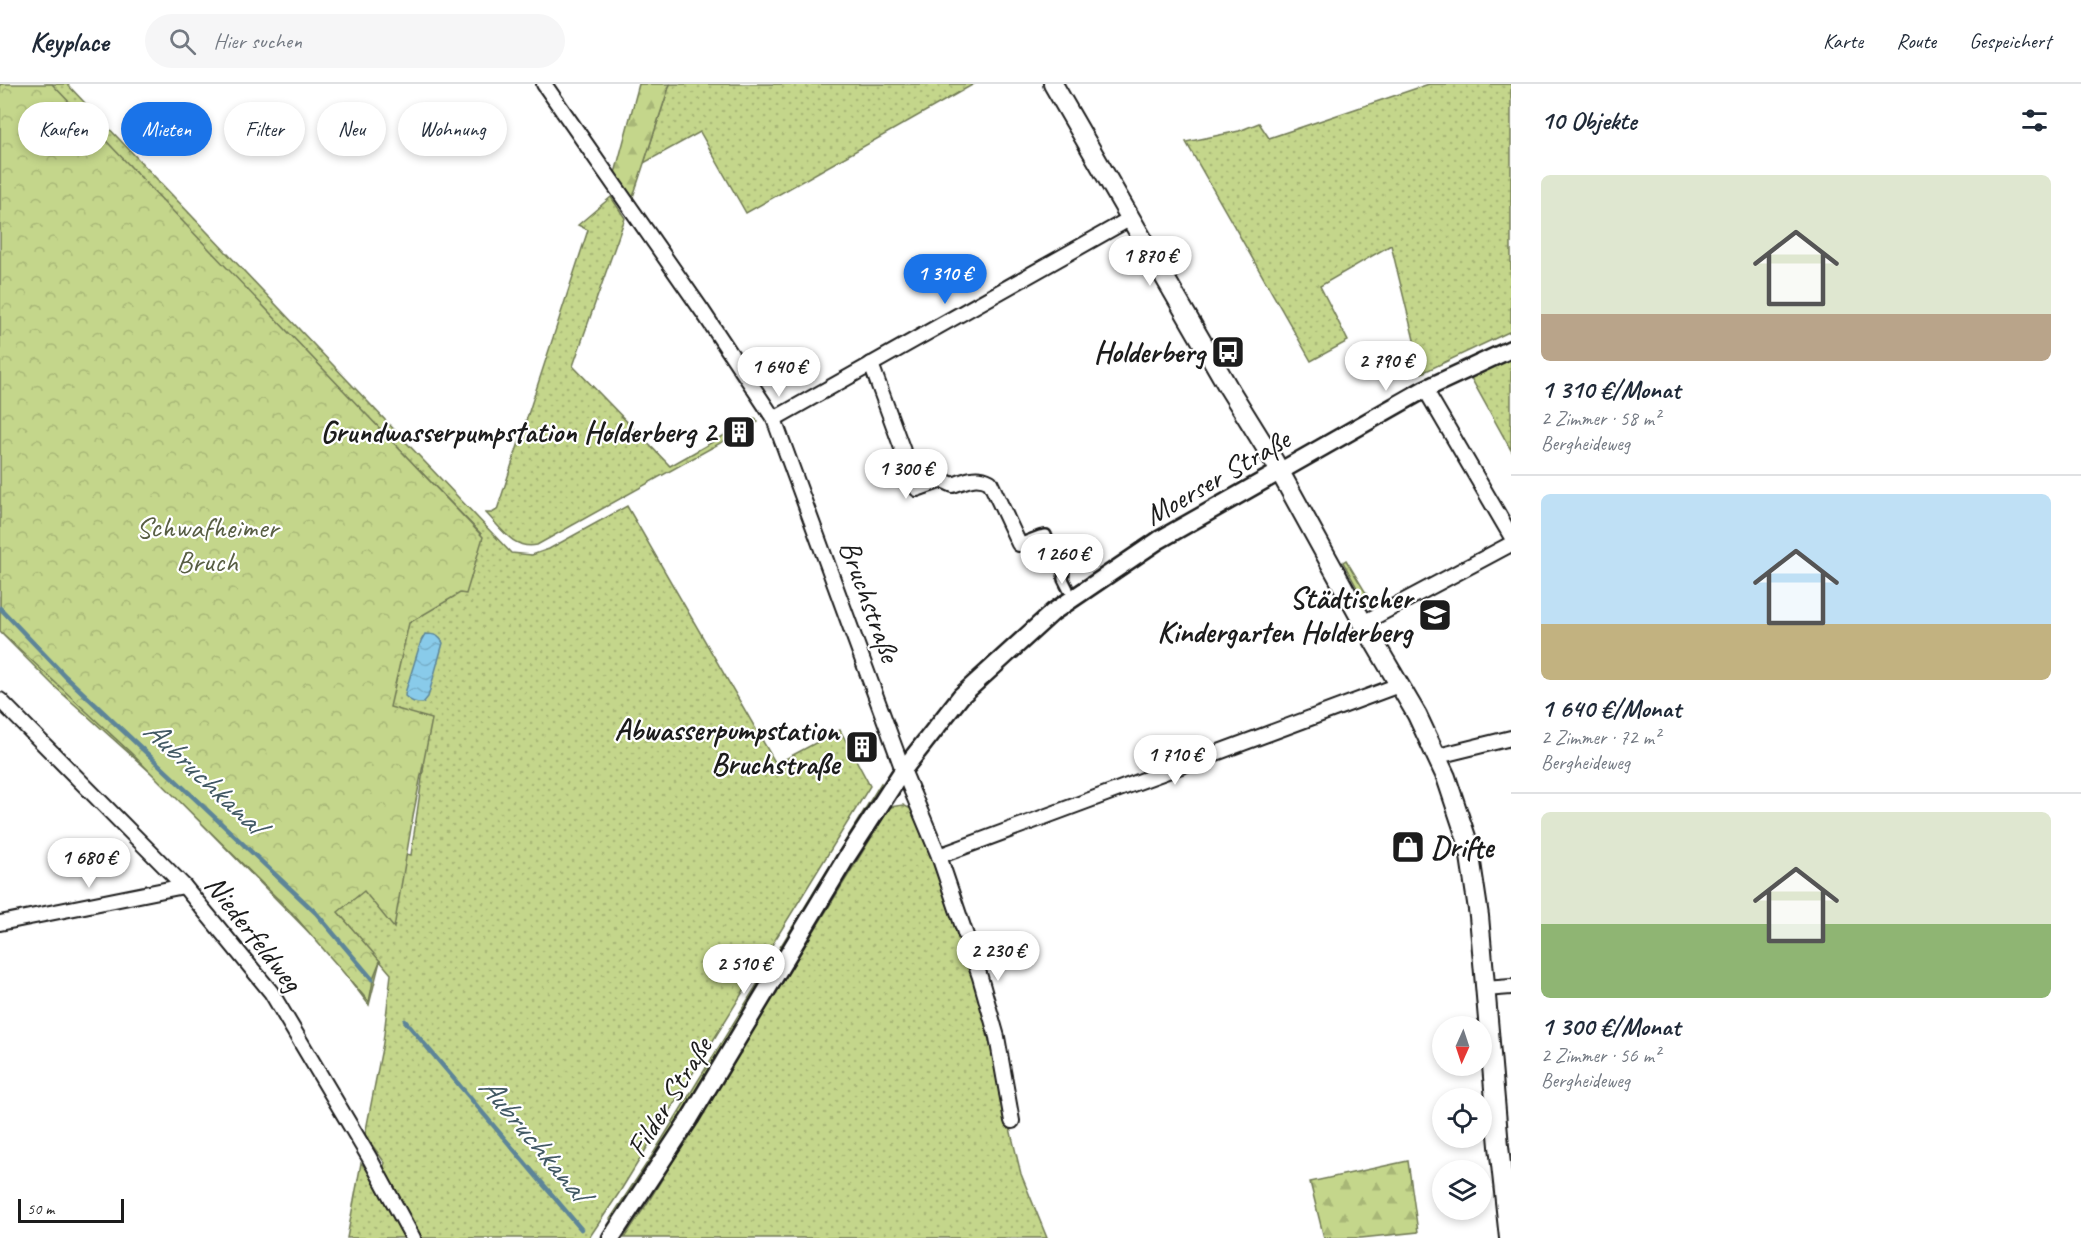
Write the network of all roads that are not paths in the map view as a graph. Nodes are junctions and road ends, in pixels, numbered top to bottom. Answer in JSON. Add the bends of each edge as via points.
{"nodes":[{"id":1,"x":544,"y":84,"type":"edge"},
{"id":2,"x":1053,"y":84,"type":"edge"},
{"id":3,"x":1131,"y":218,"type":"junction"},
{"id":4,"x":1511,"y":349,"type":"edge"},
{"id":5,"x":872,"y":364,"type":"junction"},
{"id":6,"x":1425,"y":388,"type":"junction"},
{"id":7,"x":774,"y":419,"type":"junction"},
{"id":8,"x":1280,"y":472,"type":"junction"},
{"id":9,"x":1511,"y":536,"type":"edge"},
{"id":10,"x":1019,"y":543,"type":"joint"},
{"id":11,"x":1511,"y":544,"type":"edge"},
{"id":12,"x":1068,"y":589,"type":"dead end"},
{"id":13,"x":1363,"y":624,"type":"junction"},
{"id":14,"x":1399,"y":685,"type":"junction"},
{"id":15,"x":0,"y":700,"type":"edge"},
{"id":16,"x":1511,"y":738,"type":"edge"},
{"id":17,"x":1438,"y":756,"type":"junction"},
{"id":18,"x":903,"y":770,"type":"junction"},
{"id":19,"x":939,"y":856,"type":"junction"},
{"id":20,"x":184,"y":886,"type":"junction"},
{"id":21,"x":0,"y":923,"type":"edge"},
{"id":22,"x":1511,"y":987,"type":"edge"},
{"id":23,"x":1485,"y":989,"type":"junction"},
{"id":24,"x":1012,"y":1121,"type":"dead end"},
{"id":25,"x":413,"y":1238,"type":"edge"},
{"id":26,"x":611,"y":1238,"type":"edge"},
{"id":27,"x":1509,"y":1238,"type":"edge"}],
"edges":[{"from":1,"to":7,"type":"street","name":"Bruchstraße"},
{"from":2,"to":3,"type":"main road"},
{"from":3,"to":5,"type":"street"},
{"from":3,"to":8,"type":"main road"},
{"from":4,"to":6,"type":"street","name":"Moerser Straße"},
{"from":5,"to":7,"type":"street"},
{"from":5,"to":10,"type":"street","via":[[917,489],[942,480],[953,485],[974,478],[990,482]]},
{"from":6,"to":8,"type":"street","name":"Moerser Straße"},
{"from":6,"to":9,"type":"street"},
{"from":7,"to":18,"type":"street","name":"Bruchstraße"},
{"from":8,"to":13,"type":"main road"},
{"from":8,"to":18,"type":"street","name":"Moerser Straße","via":[[1159,540],[1053,612],[962,696]]},
{"from":10,"to":12,"type":"street","via":[[1046,536]]},
{"from":11,"to":13,"type":"street"},
{"from":13,"to":14,"type":"main road"},
{"from":14,"to":17,"type":"main road"},
{"from":14,"to":19,"type":"street"},
{"from":15,"to":20,"type":"street","name":"Niederfeldweg"},
{"from":16,"to":17,"type":"street"},
{"from":17,"to":23,"type":"main road","via":[[1468,843]]},
{"from":18,"to":19,"type":"street","name":"Bruchstraße"},
{"from":18,"to":26,"type":"street","name":"Filder Straße","via":[[690,1118]]},
{"from":19,"to":24,"type":"street","name":"Bruchstraße","via":[[981,976]]},
{"from":20,"to":21,"type":"street"},
{"from":20,"to":25,"type":"street","name":"Niederfeldweg","via":[[271,992]]},
{"from":22,"to":23,"type":"street"},
{"from":23,"to":27,"type":"main road"}]}
